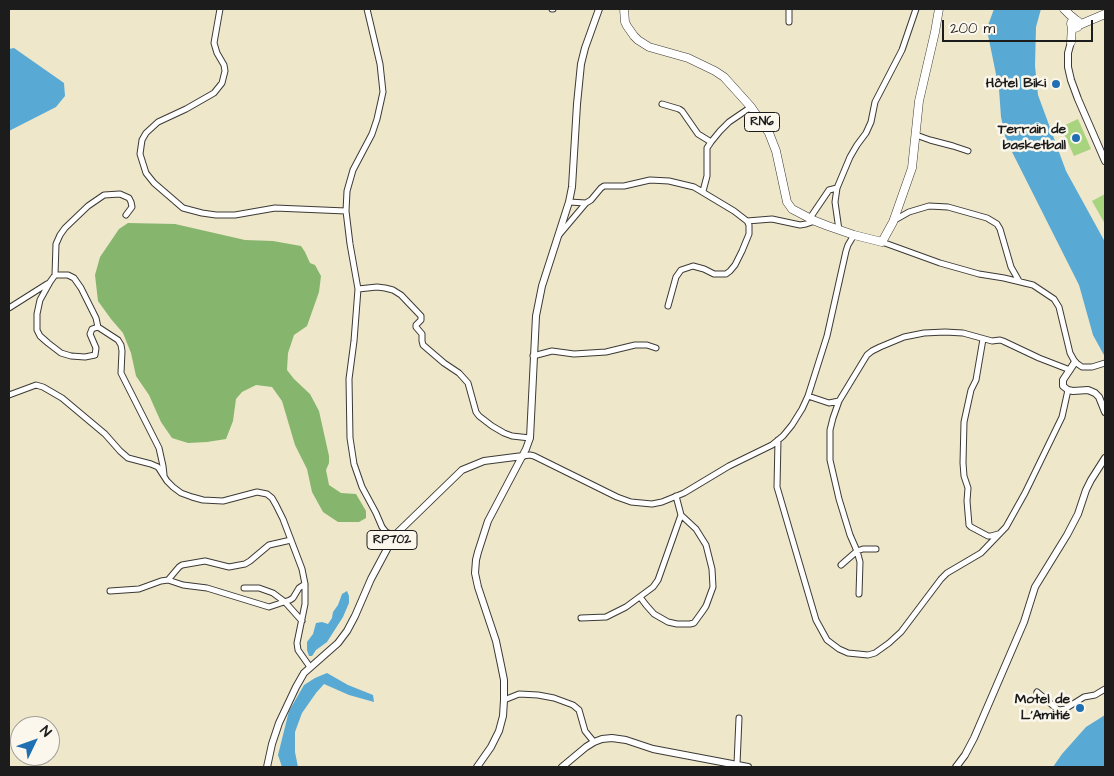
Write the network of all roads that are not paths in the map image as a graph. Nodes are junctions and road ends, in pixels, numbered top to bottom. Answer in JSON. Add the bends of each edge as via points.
{"nodes":[{"id":1,"x":220,"y":9,"type":"edge"},
{"id":2,"x":367,"y":9,"type":"edge"},
{"id":3,"x":599,"y":9,"type":"edge"},
{"id":4,"x":624,"y":9,"type":"edge"},
{"id":5,"x":790,"y":9,"type":"edge"},
{"id":6,"x":916,"y":9,"type":"edge"},
{"id":7,"x":939,"y":9,"type":"edge"},
{"id":8,"x":1065,"y":11,"type":"edge"},
{"id":9,"x":1105,"y":14,"type":"edge"},
{"id":10,"x":789,"y":22,"type":"dead end"},
{"id":11,"x":1076,"y":23,"type":"junction"},
{"id":12,"x":1071,"y":42,"type":"joint"},
{"id":13,"x":662,"y":104,"type":"dead end"},
{"id":14,"x":751,"y":107,"type":"junction"},
{"id":15,"x":916,"y":135,"type":"junction"},
{"id":16,"x":711,"y":142,"type":"junction"},
{"id":17,"x":968,"y":151,"type":"dead end"},
{"id":18,"x":1105,"y":161,"type":"edge"},
{"id":19,"x":837,"y":188,"type":"junction"},
{"id":20,"x":703,"y":191,"type":"junction"},
{"id":21,"x":569,"y":202,"type":"junction"},
{"id":22,"x":586,"y":203,"type":"junction"},
{"id":23,"x":346,"y":212,"type":"junction"},
{"id":24,"x":126,"y":214,"type":"dead end"},
{"id":25,"x":813,"y":220,"type":"junction"},
{"id":26,"x":747,"y":221,"type":"junction"},
{"id":27,"x":893,"y":222,"type":"junction"},
{"id":28,"x":840,"y":230,"type":"junction"},
{"id":29,"x":854,"y":235,"type":"junction"},
{"id":30,"x":558,"y":236,"type":"junction"},
{"id":31,"x":882,"y":242,"type":"junction"},
{"id":32,"x":55,"y":275,"type":"junction"},
{"id":33,"x":1019,"y":281,"type":"junction"},
{"id":34,"x":50,"y":282,"type":"junction"},
{"id":35,"x":358,"y":289,"type":"junction"},
{"id":36,"x":668,"y":306,"type":"dead end"},
{"id":37,"x":9,"y":308,"type":"edge"},
{"id":38,"x":98,"y":327,"type":"junction"},
{"id":39,"x":983,"y":339,"type":"junction"},
{"id":40,"x":656,"y":348,"type":"dead end"},
{"id":41,"x":533,"y":356,"type":"junction"},
{"id":42,"x":1075,"y":362,"type":"junction"},
{"id":43,"x":1105,"y":363,"type":"edge"},
{"id":44,"x":1070,"y":370,"type":"junction"},
{"id":45,"x":1068,"y":390,"type":"junction"},
{"id":46,"x":9,"y":395,"type":"edge"},
{"id":47,"x":808,"y":396,"type":"junction"},
{"id":48,"x":839,"y":402,"type":"junction"},
{"id":49,"x":828,"y":403,"type":"junction"},
{"id":50,"x":836,"y":410,"type":"junction"},
{"id":51,"x":1105,"y":412,"type":"edge"},
{"id":52,"x":530,"y":438,"type":"junction"},
{"id":53,"x":778,"y":440,"type":"junction"},
{"id":54,"x":523,"y":456,"type":"junction"},
{"id":55,"x":1105,"y":458,"type":"edge"},
{"id":56,"x":164,"y":475,"type":"junction"},
{"id":57,"x":676,"y":496,"type":"junction"},
{"id":58,"x":681,"y":515,"type":"junction"},
{"id":59,"x":1000,"y":534,"type":"junction"},
{"id":60,"x":394,"y":536,"type":"junction"},
{"id":61,"x":291,"y":540,"type":"junction"},
{"id":62,"x":876,"y":549,"type":"dead end"},
{"id":63,"x":857,"y":551,"type":"junction"},
{"id":64,"x":841,"y":565,"type":"dead end"},
{"id":65,"x":168,"y":580,"type":"junction"},
{"id":66,"x":305,"y":584,"type":"junction"},
{"id":67,"x":244,"y":588,"type":"dead end"},
{"id":68,"x":110,"y":591,"type":"dead end"},
{"id":69,"x":859,"y":594,"type":"dead end"},
{"id":70,"x":640,"y":597,"type":"junction"},
{"id":71,"x":285,"y":602,"type":"junction"},
{"id":72,"x":581,"y":618,"type":"dead end"},
{"id":73,"x":302,"y":621,"type":"junction"},
{"id":74,"x":310,"y":667,"type":"junction"},
{"id":75,"x":1105,"y":689,"type":"edge"},
{"id":76,"x":1036,"y":692,"type":"dead end"},
{"id":77,"x":504,"y":700,"type":"junction"},
{"id":78,"x":740,"y":718,"type":"dead end"},
{"id":79,"x":594,"y":742,"type":"junction"},
{"id":80,"x":737,"y":764,"type":"junction"},
{"id":81,"x":268,"y":767,"type":"edge"},
{"id":82,"x":477,"y":767,"type":"edge"},
{"id":83,"x":562,"y":767,"type":"edge"},
{"id":84,"x":748,"y":767,"type":"edge"},
{"id":85,"x":956,"y":767,"type":"edge"}],
"edges":[{"from":1,"to":23,"type":"street","via":[[214,43],[224,65],[222,83],[214,93],[158,122],[146,133],[140,154],[146,173],[183,208],[202,213],[235,215],[276,208]]},
{"from":2,"to":23,"type":"street","via":[[383,92],[372,134],[349,180]]},
{"from":3,"to":21,"type":"main road","via":[[581,64]]},
{"from":4,"to":14,"type":"highway","number":"RN6","via":[[629,31],[638,40],[715,71]]},
{"from":5,"to":10,"type":"street"},
{"from":6,"to":19,"type":"street","via":[[902,50],[875,102],[871,122],[850,157]]},
{"from":7,"to":15,"type":"highway","via":[[919,101]]},
{"from":8,"to":11,"type":"highway"},
{"from":9,"to":11,"type":"highway"},
{"from":11,"to":12,"type":"highway"},
{"from":12,"to":18,"type":"main road","via":[[1068,53],[1071,80]]},
{"from":13,"to":16,"type":"street","via":[[682,112],[698,134]]},
{"from":14,"to":16,"type":"street","via":[[729,122]]},
{"from":14,"to":25,"type":"highway","number":"RN6","via":[[770,133],[788,204]]},
{"from":15,"to":17,"type":"street"},
{"from":15,"to":27,"type":"highway","via":[[912,168]]},
{"from":16,"to":20,"type":"street","via":[[707,148],[707,176]]},
{"from":19,"to":25,"type":"street","via":[[829,190]]},
{"from":19,"to":28,"type":"street","via":[[835,202]]},
{"from":20,"to":22,"type":"street","via":[[694,186],[650,180],[624,186],[604,186]]},
{"from":20,"to":26,"type":"street"},
{"from":21,"to":22,"type":"street"},
{"from":21,"to":30,"type":"main road"},
{"from":22,"to":30,"type":"street"},
{"from":23,"to":35,"type":"street"},
{"from":24,"to":32,"type":"street","via":[[132,209],[132,202],[120,194],[104,195],[88,206],[57,240]]},
{"from":25,"to":26,"type":"street","via":[[800,225],[772,219]]},
{"from":25,"to":28,"type":"highway","number":"RN6"},
{"from":26,"to":36,"type":"street","via":[[748,234],[730,272],[714,274],[693,266],[681,270]]},
{"from":27,"to":31,"type":"highway"},
{"from":27,"to":33,"type":"street","via":[[909,212],[929,206],[948,207],[987,218],[1000,229],[1011,268]]},
{"from":28,"to":29,"type":"highway","number":"RN6"},
{"from":29,"to":31,"type":"highway","number":"RN6"},
{"from":29,"to":47,"type":"street","via":[[846,251],[827,336]]},
{"from":30,"to":41,"type":"main road","via":[[538,302]]},
{"from":31,"to":33,"type":"street","via":[[979,274]]},
{"from":32,"to":34,"type":"street"},
{"from":32,"to":38,"type":"street","via":[[74,278]]},
{"from":33,"to":42,"type":"street","via":[[1033,285],[1054,299]]},
{"from":34,"to":37,"type":"street"},
{"from":34,"to":38,"type":"street","via":[[36,314],[40,336],[62,353],[85,357],[96,355],[90,334]]},
{"from":35,"to":52,"type":"street","via":[[385,288],[402,295],[421,316],[416,327],[422,334],[423,345],[468,383],[479,416],[504,433]]},
{"from":35,"to":60,"type":"street","via":[[349,379],[351,447],[362,487],[382,527]]},
{"from":38,"to":56,"type":"street","via":[[121,345],[121,373],[158,448]]},
{"from":39,"to":44,"type":"street","via":[[1003,341]]},
{"from":39,"to":48,"type":"street","via":[[963,333],[924,333],[880,346],[867,355]]},
{"from":39,"to":59,"type":"street","via":[[964,422],[964,476],[968,488],[969,525],[988,536]]},
{"from":40,"to":41,"type":"street","via":[[635,345],[606,352],[552,352]]},
{"from":41,"to":52,"type":"main road"},
{"from":42,"to":43,"type":"street","via":[[1092,368]]},
{"from":42,"to":44,"type":"main road"},
{"from":44,"to":45,"type":"main road","via":[[1063,382]]},
{"from":45,"to":51,"type":"main road","via":[[1092,391]]},
{"from":45,"to":59,"type":"street","via":[[1062,417]]},
{"from":46,"to":56,"type":"street","via":[[36,385],[43,387],[99,428],[128,458],[158,467]]},
{"from":47,"to":49,"type":"street"},
{"from":47,"to":53,"type":"street","via":[[792,426]]},
{"from":48,"to":49,"type":"street"},
{"from":48,"to":50,"type":"street"},
{"from":49,"to":50,"type":"street"},
{"from":50,"to":63,"type":"street","via":[[830,430],[830,460]]},
{"from":52,"to":54,"type":"main road"},
{"from":53,"to":57,"type":"street"},
{"from":53,"to":59,"type":"street","via":[[777,487],[816,620],[827,640],[848,653],[875,653],[889,643],[947,573],[981,553]]},
{"from":54,"to":57,"type":"street","via":[[534,456],[631,502],[652,504]]},
{"from":54,"to":60,"type":"main road","number":"RP702","via":[[484,461],[462,470]]},
{"from":54,"to":77,"type":"main road","via":[[488,521],[476,560],[478,587],[502,666]]},
{"from":55,"to":85,"type":"main road","via":[[1086,490],[1067,535],[1035,587],[1024,622],[974,738]]},
{"from":56,"to":61,"type":"street","via":[[181,493],[203,500],[223,501],[258,492],[267,494],[284,519]]},
{"from":57,"to":58,"type":"street"},
{"from":58,"to":70,"type":"street","via":[[658,580]]},
{"from":58,"to":70,"type":"street","via":[[701,536],[712,569],[713,587],[702,612],[694,623],[676,624],[654,614]]},
{"from":60,"to":74,"type":"main road","number":"RP702","via":[[347,631]]},
{"from":61,"to":65,"type":"street","via":[[269,545],[245,564],[229,567],[205,561],[182,565]]},
{"from":61,"to":66,"type":"street"},
{"from":62,"to":63,"type":"street"},
{"from":63,"to":64,"type":"street"},
{"from":63,"to":69,"type":"street"},
{"from":65,"to":68,"type":"street","via":[[139,589]]},
{"from":65,"to":71,"type":"street","via":[[269,607]]},
{"from":66,"to":71,"type":"street"},
{"from":66,"to":73,"type":"street"},
{"from":67,"to":71,"type":"street","via":[[267,590]]},
{"from":70,"to":72,"type":"street","via":[[606,617]]},
{"from":71,"to":73,"type":"street"},
{"from":73,"to":74,"type":"street","via":[[298,650]]},
{"from":74,"to":81,"type":"main road","number":"RP702","via":[[296,687],[279,723]]},
{"from":75,"to":76,"type":"street","via":[[1060,710]]},
{"from":77,"to":79,"type":"street","via":[[525,694],[573,704],[579,710],[585,731]]},
{"from":77,"to":82,"type":"main road","via":[[498,731]]},
{"from":78,"to":80,"type":"street"},
{"from":79,"to":80,"type":"main road","via":[[612,738],[626,740],[654,749]]},
{"from":79,"to":83,"type":"main road"},
{"from":80,"to":84,"type":"main road"}]}
